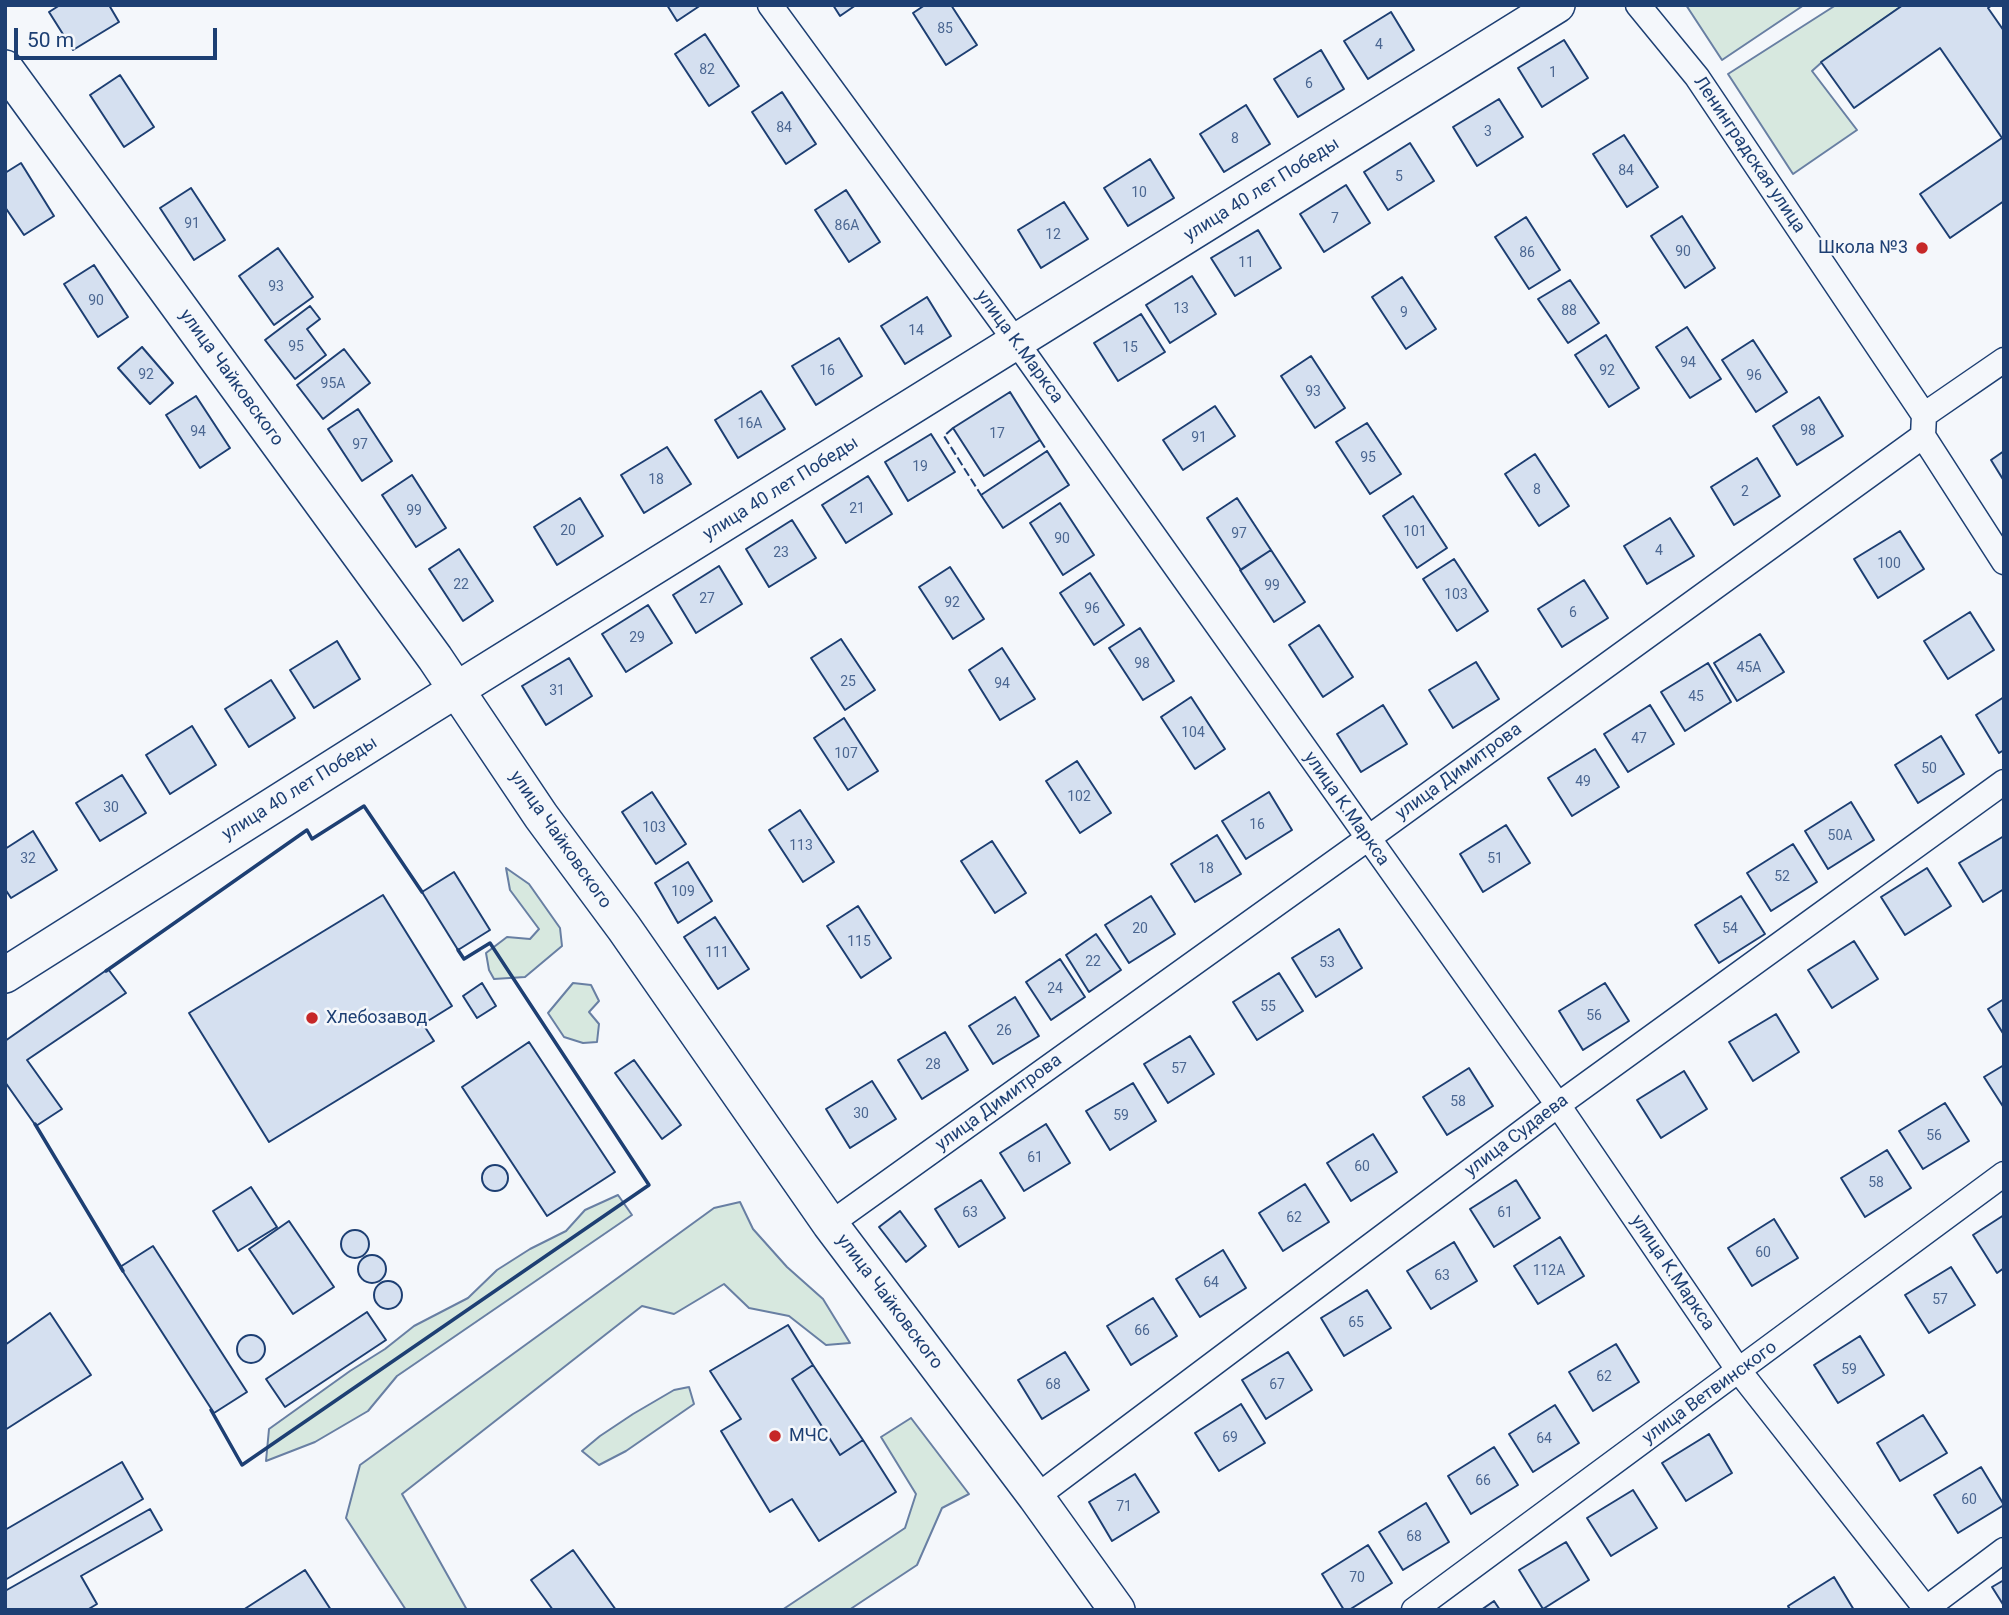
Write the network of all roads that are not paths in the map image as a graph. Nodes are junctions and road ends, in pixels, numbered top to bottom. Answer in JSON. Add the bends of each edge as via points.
{"nodes":[{"id":1,"x":770,"y":5,"type":"edge"},
{"id":2,"x":1557,"y":5,"type":"edge"},
{"id":3,"x":1638,"y":5,"type":"edge"},
{"id":4,"x":5,"y":68,"type":"edge"},
{"id":5,"x":1017,"y":343,"type":"junction"},
{"id":6,"x":2004,"y":360,"type":"edge"},
{"id":7,"x":1923,"y":425,"type":"junction"},
{"id":8,"x":2004,"y":562,"type":"edge"},
{"id":9,"x":457,"y":690,"type":"junction"},
{"id":10,"x":2004,"y":782,"type":"edge"},
{"id":11,"x":1367,"y":839,"type":"junction"},
{"id":12,"x":5,"y":975,"type":"edge"},
{"id":13,"x":1558,"y":1105,"type":"junction"},
{"id":14,"x":2004,"y":1174,"type":"edge"},
{"id":15,"x":830,"y":1224,"type":"junction"},
{"id":16,"x":1739,"y":1371,"type":"junction"},
{"id":17,"x":1036,"y":1497,"type":"junction"},
{"id":18,"x":2004,"y":1550,"type":"edge"},
{"id":19,"x":1926,"y":1609,"type":"edge"},
{"id":20,"x":1117,"y":1610,"type":"edge"},
{"id":21,"x":1414,"y":1610,"type":"edge"}],
"edges":[{"from":1,"to":5,"type":"street","name":"улица К.Маркса"},
{"from":2,"to":5,"type":"street","name":"улица 40 лет Победы"},
{"from":3,"to":7,"type":"street","name":"Ленинградская улица","via":[[1697,77]]},
{"from":4,"to":9,"type":"street","name":"улица Чайковского"},
{"from":5,"to":9,"type":"street","name":"улица 40 лет Победы"},
{"from":5,"to":11,"type":"street","name":"улица К.Маркса"},
{"from":6,"to":7,"type":"street","name":"улица Димитрова"},
{"from":7,"to":8,"type":"street","name":"Ленинградская улица"},
{"from":7,"to":11,"type":"street","name":"улица Димитрова"},
{"from":9,"to":12,"type":"street","name":"улица 40 лет Победы"},
{"from":9,"to":15,"type":"street","name":"улица Чайковского"},
{"from":10,"to":13,"type":"street","name":"улица Судаева"},
{"from":11,"to":13,"type":"street","name":"улица К.Маркса"},
{"from":11,"to":15,"type":"street","name":"улица Димитрова"},
{"from":13,"to":16,"type":"street","name":"улица К.Маркса"},
{"from":13,"to":17,"type":"street","name":"улица Судаева"},
{"from":14,"to":16,"type":"street","name":"улица Ветвинского"},
{"from":15,"to":17,"type":"street","name":"улица Чайковского"},
{"from":16,"to":19,"type":"street","name":"улица К.Маркса"},
{"from":16,"to":21,"type":"street","name":"улица Ветвинского"},
{"from":17,"to":20,"type":"street","name":"улица Чайковского"},
{"from":18,"to":19,"type":"street"}]}
